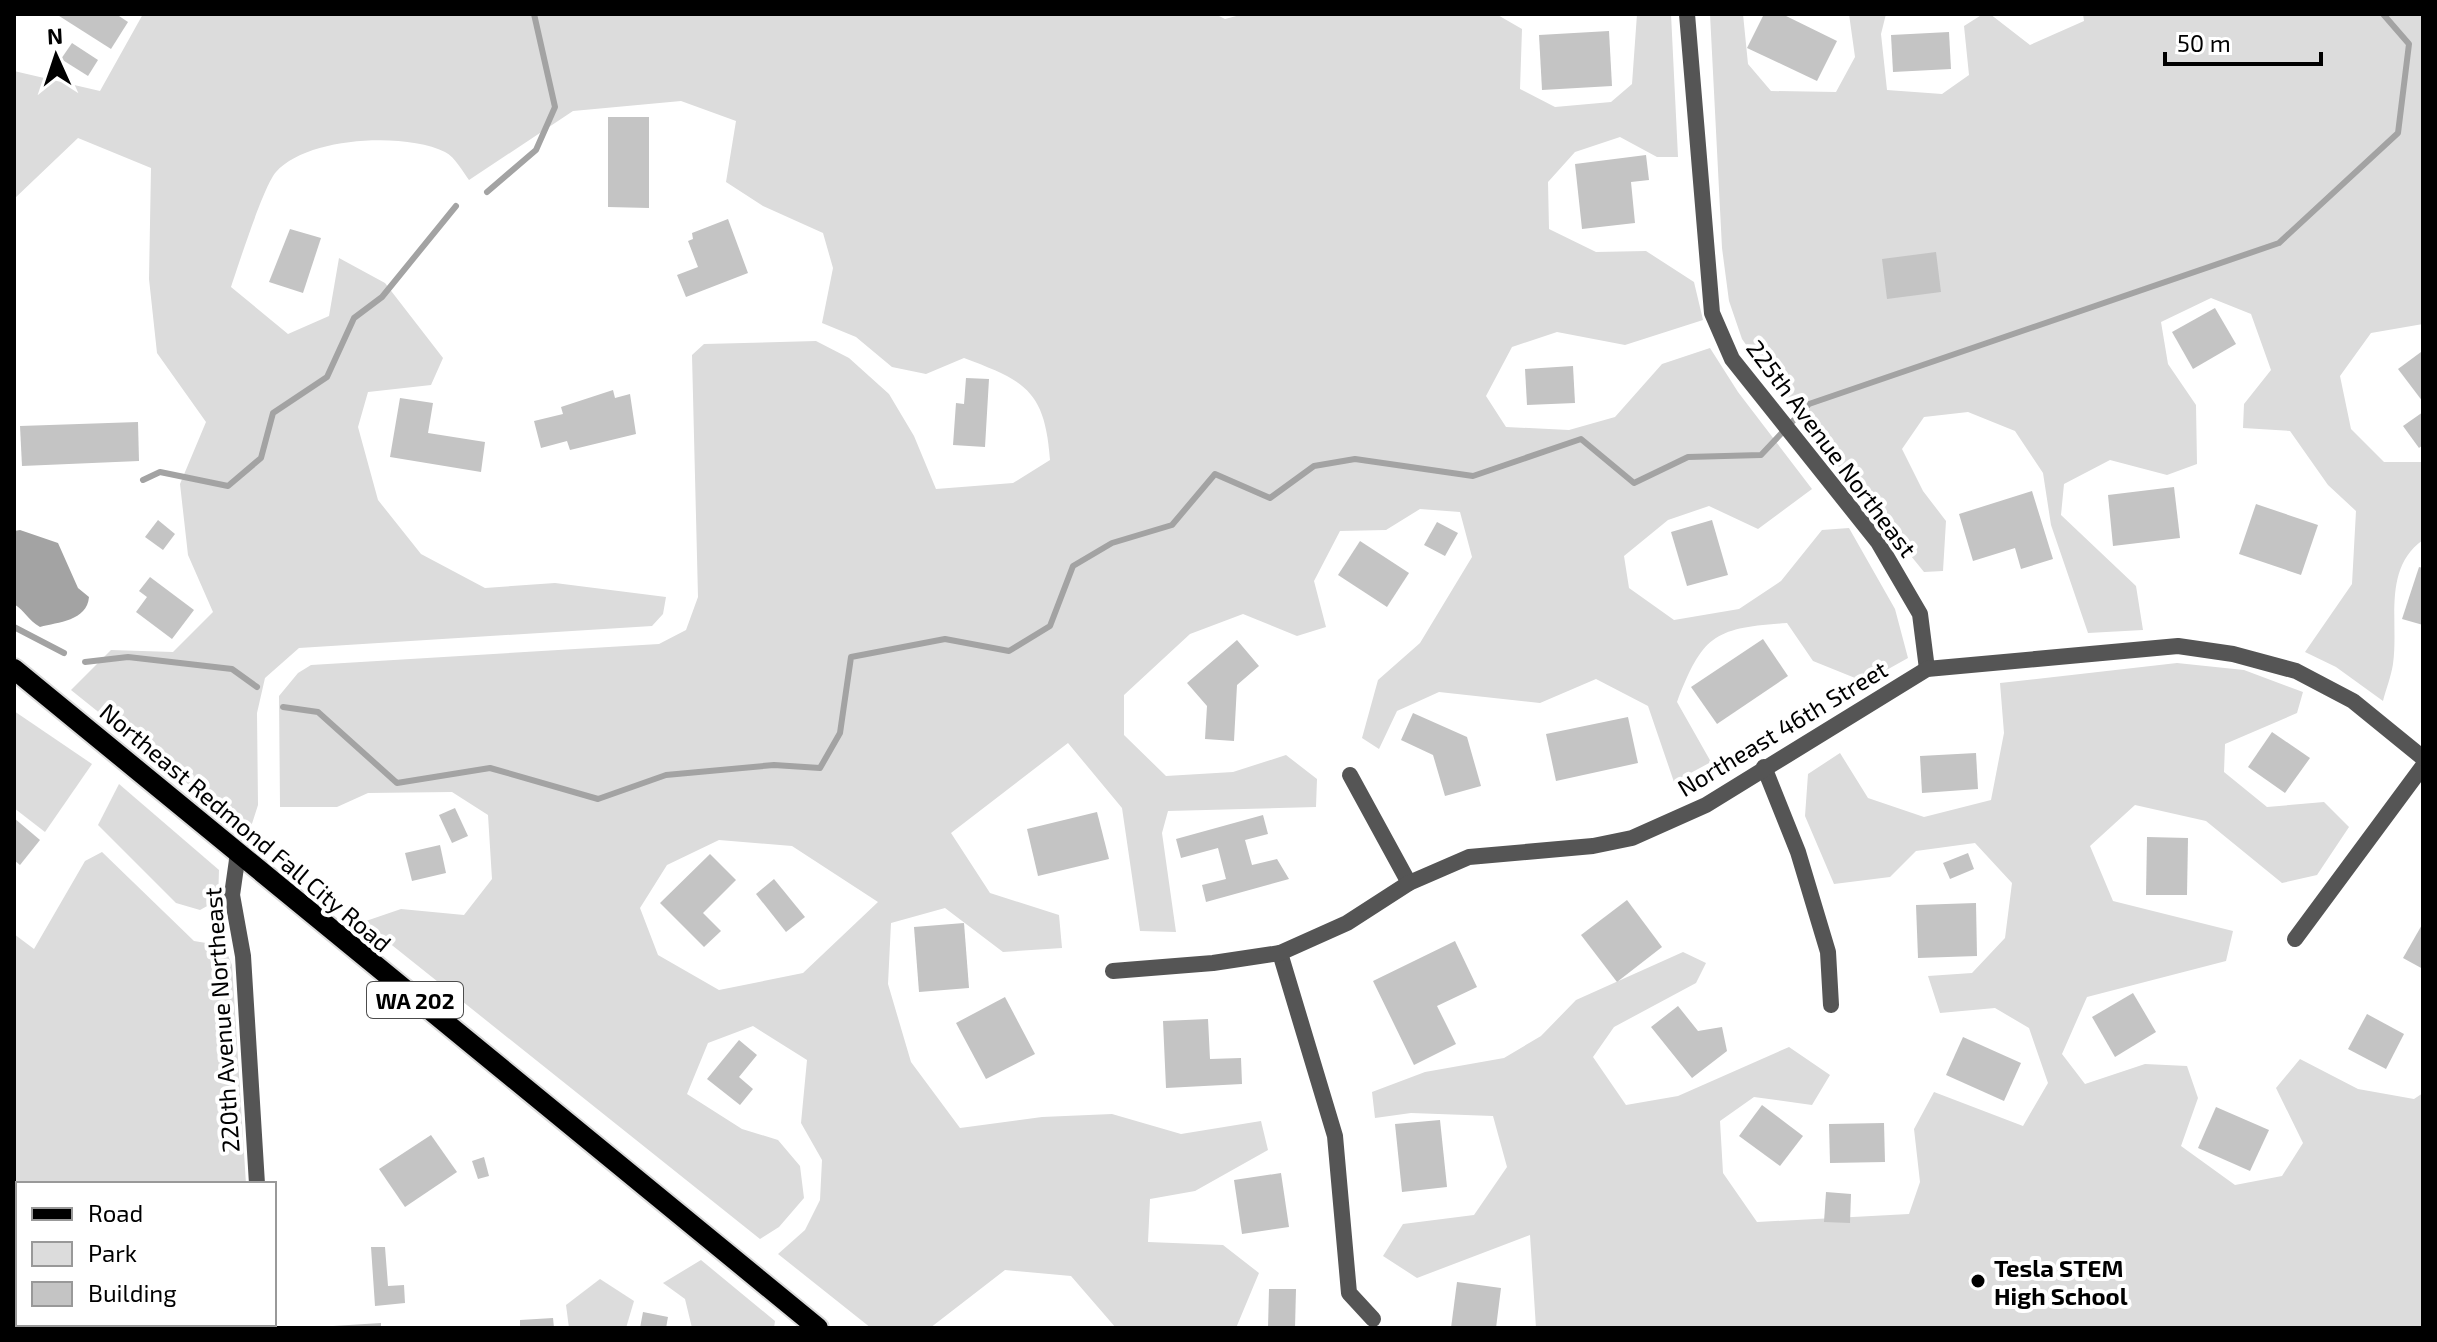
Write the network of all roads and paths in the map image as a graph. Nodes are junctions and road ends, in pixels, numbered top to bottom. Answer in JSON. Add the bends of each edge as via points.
{"nodes":[{"id":1,"x":1687,"y":14,"type":"edge"},
{"id":2,"x":14,"y":669,"type":"edge"},
{"id":3,"x":1927,"y":669,"type":"junction"},
{"id":4,"x":2423,"y":758,"type":"edge"},
{"id":5,"x":2423,"y":766,"type":"edge"},
{"id":6,"x":1764,"y":767,"type":"junction"},
{"id":7,"x":1350,"y":775,"type":"dead end"},
{"id":8,"x":238,"y":853,"type":"junction"},
{"id":9,"x":1409,"y":883,"type":"junction"},
{"id":10,"x":2295,"y":939,"type":"dead end"},
{"id":11,"x":1280,"y":953,"type":"junction"},
{"id":12,"x":1113,"y":971,"type":"dead end"},
{"id":13,"x":1831,"y":1005,"type":"dead end"},
{"id":14,"x":257,"y":1182,"type":"edge"},
{"id":15,"x":1373,"y":1319,"type":"dead end"},
{"id":16,"x":808,"y":1325,"type":"edge"}],
"edges":[{"from":1,"to":3,"type":"street","name":"225th Avenue Northeast","via":[[1712,313],[1732,359],[1878,542],[1920,614]]},
{"from":2,"to":8,"type":"main road","name":"Northeast Redmond Fall City Road","number":"WA 202"},
{"from":3,"to":4,"type":"street","name":"Northeast 46th Street","via":[[2178,646],[2233,654],[2296,671],[2353,701]]},
{"from":3,"to":6,"type":"street","name":"Northeast 46th Street"},
{"from":5,"to":10,"type":"street"},
{"from":6,"to":9,"type":"street","name":"Northeast 46th Street","via":[[1706,805],[1632,838],[1469,857]]},
{"from":6,"to":13,"type":"street","via":[[1798,852],[1828,952]]},
{"from":7,"to":9,"type":"street"},
{"from":8,"to":14,"type":"street","name":"220th Avenue Northeast","via":[[232,895],[243,956]]},
{"from":8,"to":16,"type":"main road","name":"Northeast Redmond Fall City Road","number":"WA 202"},
{"from":9,"to":11,"type":"street","name":"Northeast 46th Street","via":[[1347,923]]},
{"from":11,"to":12,"type":"street","name":"Northeast 46th Street"},
{"from":11,"to":15,"type":"street","via":[[1335,1136],[1349,1293]]}]}
